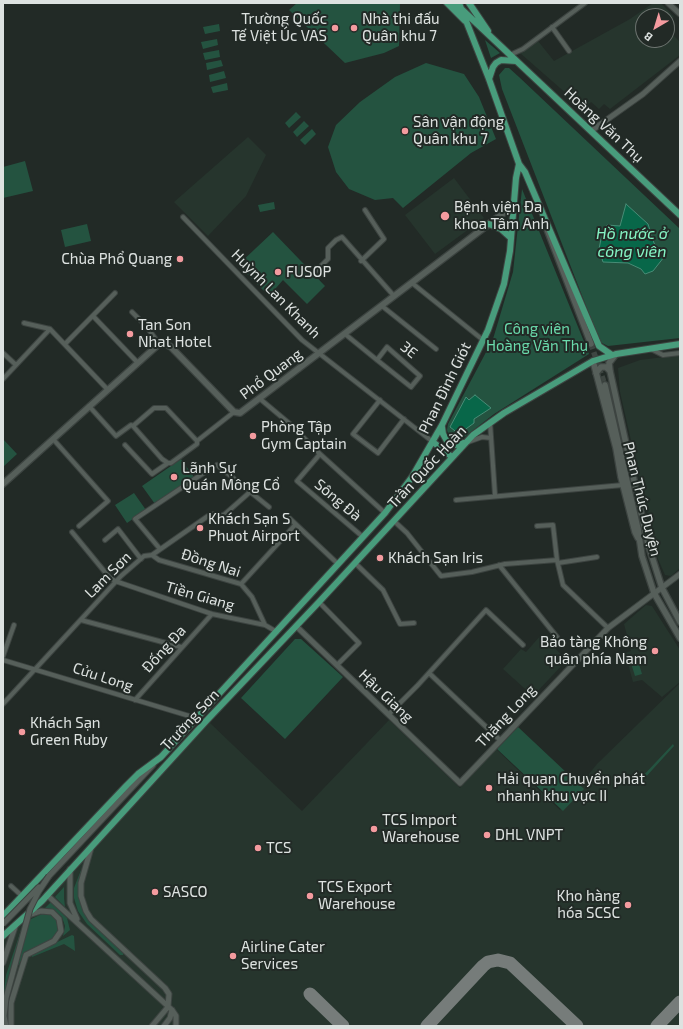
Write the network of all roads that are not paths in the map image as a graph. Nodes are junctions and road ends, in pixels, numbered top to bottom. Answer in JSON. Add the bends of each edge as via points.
{"nodes":[{"id":1,"x":447,"y":3,"type":"edge"},
{"id":2,"x":455,"y":3,"type":"edge"},
{"id":3,"x":459,"y":3,"type":"edge"},
{"id":4,"x":469,"y":3,"type":"edge"},
{"id":5,"x":585,"y":3,"type":"edge"},
{"id":6,"x":668,"y":3,"type":"edge"},
{"id":7,"x":463,"y":10,"type":"junction"},
{"id":8,"x":680,"y":14,"type":"edge"},
{"id":9,"x":467,"y":23,"type":"junction"},
{"id":10,"x":552,"y":27,"type":"junction"},
{"id":11,"x":498,"y":43,"type":"junction"},
{"id":12,"x":569,"y":51,"type":"dead end"},
{"id":13,"x":510,"y":55,"type":"junction"},
{"id":14,"x":516,"y":60,"type":"junction"},
{"id":15,"x":680,"y":61,"type":"edge"},
{"id":16,"x":489,"y":79,"type":"junction"},
{"id":17,"x":591,"y":131,"type":"junction"},
{"id":18,"x":519,"y":164,"type":"junction"},
{"id":19,"x":514,"y":205,"type":"junction"},
{"id":20,"x":538,"y":205,"type":"junction"},
{"id":21,"x":365,"y":210,"type":"dead end"},
{"id":22,"x":680,"y":215,"type":"edge"},
{"id":23,"x":183,"y":217,"type":"dead end"},
{"id":24,"x":489,"y":224,"type":"junction"},
{"id":25,"x":511,"y":238,"type":"junction"},
{"id":26,"x":361,"y":261,"type":"junction"},
{"id":27,"x":316,"y":272,"type":"dead end"},
{"id":28,"x":412,"y":283,"type":"junction"},
{"id":29,"x":115,"y":293,"type":"dead end"},
{"id":30,"x":394,"y":296,"type":"junction"},
{"id":31,"x":382,"y":306,"type":"junction"},
{"id":32,"x":132,"y":312,"type":"dead end"},
{"id":33,"x":93,"y":316,"type":"junction"},
{"id":34,"x":24,"y":323,"type":"dead end"},
{"id":35,"x":50,"y":329,"type":"junction"},
{"id":36,"x":345,"y":334,"type":"junction"},
{"id":37,"x":483,"y":340,"type":"junction"},
{"id":38,"x":65,"y":344,"type":"junction"},
{"id":39,"x":159,"y":344,"type":"junction"},
{"id":40,"x":591,"y":344,"type":"tunnel mouth"},
{"id":41,"x":680,"y":344,"type":"edge"},
{"id":42,"x":649,"y":348,"type":"junction"},
{"id":43,"x":436,"y":349,"type":"dead end"},
{"id":44,"x":3,"y":353,"type":"edge"},
{"id":45,"x":320,"y":353,"type":"junction"},
{"id":46,"x":680,"y":353,"type":"edge"},
{"id":47,"x":614,"y":354,"type":"junction"},
{"id":48,"x":377,"y":360,"type":"junction"},
{"id":49,"x":593,"y":362,"type":"junction"},
{"id":50,"x":138,"y":363,"type":"junction"},
{"id":51,"x":16,"y":365,"type":"junction"},
{"id":52,"x":610,"y":371,"type":"junction"},
{"id":53,"x":596,"y":374,"type":"junction"},
{"id":54,"x":3,"y":379,"type":"edge"},
{"id":55,"x":605,"y":385,"type":"tunnel mouth"},
{"id":56,"x":108,"y":390,"type":"junction"},
{"id":57,"x":259,"y":398,"type":"junction"},
{"id":58,"x":380,"y":400,"type":"junction"},
{"id":59,"x":89,"y":406,"type":"junction"},
{"id":60,"x":234,"y":412,"type":"junction"},
{"id":61,"x":404,"y":420,"type":"junction"},
{"id":62,"x":490,"y":422,"type":"junction"},
{"id":63,"x":442,"y":425,"type":"junction"},
{"id":64,"x":133,"y":426,"type":"junction"},
{"id":65,"x":491,"y":438,"type":"junction"},
{"id":66,"x":53,"y":439,"type":"junction"},
{"id":67,"x":197,"y":441,"type":"junction"},
{"id":68,"x":433,"y":442,"type":"junction"},
{"id":69,"x":464,"y":443,"type":"junction"},
{"id":70,"x":125,"y":445,"type":"dead end"},
{"id":71,"x":320,"y":454,"type":"junction"},
{"id":72,"x":452,"y":456,"type":"junction"},
{"id":73,"x":168,"y":463,"type":"junction"},
{"id":74,"x":216,"y":465,"type":"dead end"},
{"id":75,"x":211,"y":468,"type":"dead end"},
{"id":76,"x":3,"y":484,"type":"edge"},
{"id":77,"x":623,"y":485,"type":"junction"},
{"id":78,"x":250,"y":492,"type":"junction"},
{"id":79,"x":495,"y":495,"type":"junction"},
{"id":80,"x":456,"y":500,"type":"dead end"},
{"id":81,"x":269,"y":507,"type":"dead end"},
{"id":82,"x":385,"y":513,"type":"junction"},
{"id":83,"x":286,"y":515,"type":"dead end"},
{"id":84,"x":394,"y":521,"type":"junction"},
{"id":85,"x":296,"y":525,"type":"junction"},
{"id":86,"x":79,"y":526,"type":"dead end"},
{"id":87,"x":537,"y":526,"type":"dead end"},
{"id":88,"x":72,"y":532,"type":"dead end"},
{"id":89,"x":363,"y":537,"type":"junction"},
{"id":90,"x":105,"y":540,"type":"dead end"},
{"id":91,"x":640,"y":542,"type":"junction"},
{"id":92,"x":160,"y":549,"type":"junction"},
{"id":93,"x":152,"y":555,"type":"junction"},
{"id":94,"x":597,"y":557,"type":"dead end"},
{"id":95,"x":141,"y":559,"type":"junction"},
{"id":96,"x":557,"y":562,"type":"junction"},
{"id":97,"x":355,"y":563,"type":"junction"},
{"id":98,"x":338,"y":564,"type":"junction"},
{"id":99,"x":498,"y":566,"type":"junction"},
{"id":100,"x":680,"y":574,"type":"edge"},
{"id":101,"x":116,"y":581,"type":"junction"},
{"id":102,"x":241,"y":584,"type":"junction"},
{"id":103,"x":662,"y":588,"type":"junction"},
{"id":104,"x":654,"y":593,"type":"junction"},
{"id":105,"x":319,"y":602,"type":"junction"},
{"id":106,"x":212,"y":614,"type":"junction"},
{"id":107,"x":81,"y":620,"type":"junction"},
{"id":108,"x":414,"y":622,"type":"dead end"},
{"id":109,"x":680,"y":622,"type":"edge"},
{"id":110,"x":14,"y":625,"type":"dead end"},
{"id":111,"x":265,"y":625,"type":"junction"},
{"id":112,"x":296,"y":626,"type":"junction"},
{"id":113,"x":608,"y":628,"type":"junction"},
{"id":114,"x":277,"y":632,"type":"junction"},
{"id":115,"x":557,"y":637,"type":"dead end"},
{"id":116,"x":680,"y":638,"type":"edge"},
{"id":117,"x":523,"y":645,"type":"dead end"},
{"id":118,"x":181,"y":647,"type":"junction"},
{"id":119,"x":3,"y":656,"type":"edge"},
{"id":120,"x":3,"y":660,"type":"edge"},
{"id":121,"x":337,"y":665,"type":"junction"},
{"id":122,"x":35,"y":670,"type":"junction"},
{"id":123,"x":429,"y":673,"type":"junction"},
{"id":124,"x":135,"y":700,"type":"junction"},
{"id":125,"x":3,"y":704,"type":"edge"},
{"id":126,"x":389,"y":714,"type":"junction"},
{"id":127,"x":196,"y":718,"type":"junction"},
{"id":128,"x":500,"y":740,"type":"junction"},
{"id":129,"x":161,"y":757,"type":"junction"},
{"id":130,"x":460,"y":783,"type":"joint"},
{"id":131,"x":92,"y":844,"type":"junction"},
{"id":132,"x":70,"y":869,"type":"junction"},
{"id":133,"x":46,"y":874,"type":"junction"},
{"id":134,"x":34,"y":883,"type":"junction"},
{"id":135,"x":56,"y":885,"type":"junction"},
{"id":136,"x":11,"y":886,"type":"dead end"},
{"id":137,"x":47,"y":894,"type":"junction"},
{"id":138,"x":22,"y":896,"type":"junction"},
{"id":139,"x":3,"y":916,"type":"edge"},
{"id":140,"x":26,"y":917,"type":"junction"},
{"id":141,"x":3,"y":924,"type":"edge"},
{"id":142,"x":81,"y":925,"type":"junction"},
{"id":143,"x":15,"y":927,"type":"junction"},
{"id":144,"x":3,"y":936,"type":"edge"},
{"id":145,"x":3,"y":963,"type":"edge"},
{"id":146,"x":170,"y":1008,"type":"junction"},
{"id":147,"x":177,"y":1024,"type":"edge"},
{"id":148,"x":6,"y":1026,"type":"edge"},
{"id":149,"x":11,"y":1026,"type":"edge"},
{"id":150,"x":152,"y":1026,"type":"edge"},
{"id":151,"x":164,"y":1026,"type":"edge"}],
"edges":[{"from":1,"to":9,"type":"main road"},
{"from":2,"to":7,"type":"main road"},
{"from":3,"to":7,"type":"main road"},
{"from":4,"to":11,"type":"main road"},
{"from":5,"to":10,"type":"street"},
{"from":6,"to":8,"type":"street"},
{"from":7,"to":9,"type":"main road","name":"Phan Đình Giót"},
{"from":7,"to":11,"type":"main road"},
{"from":9,"to":16,"type":"main road","name":"Phan Đình Giót"},
{"from":10,"to":12,"type":"street"},
{"from":10,"to":13,"type":"street","via":[[523,49]]},
{"from":11,"to":13,"type":"main road","name":"Hoàng Văn Thụ"},
{"from":13,"to":14,"type":"main road","name":"Hoàng Văn Thụ"},
{"from":14,"to":16,"type":"main road","via":[[501,60],[496,63],[492,67]]},
{"from":14,"to":17,"type":"main road","name":"Hoàng Văn Thụ"},
{"from":15,"to":17,"type":"street","via":[[643,94]]},
{"from":16,"to":18,"type":"main road","name":"Phan Đình Giót"},
{"from":17,"to":22,"type":"main road","name":"Hoàng Văn Thụ"},
{"from":18,"to":19,"type":"main road","name":"Phan Đình Giót"},
{"from":18,"to":20,"type":"main road","via":[[525,172]]},
{"from":19,"to":24,"type":"main road","name":"Phổ Quang"},
{"from":19,"to":25,"type":"main road","name":"Phan Đình Giót"},
{"from":20,"to":40,"type":"main road"},
{"from":20,"to":47,"type":"main road","via":[[599,346]]},
{"from":21,"to":26,"type":"street","via":[[384,239]]},
{"from":23,"to":45,"type":"street","name":"Huỳnh Lan Khanh","via":[[302,340]]},
{"from":24,"to":25,"type":"main road","via":[[501,229]]},
{"from":24,"to":28,"type":"main road","name":"Phổ Quang"},
{"from":25,"to":37,"type":"main road","name":"Phan Đình Giót","via":[[504,284]]},
{"from":26,"to":27,"type":"street","via":[[343,237],[340,237],[328,248],[328,259]]},
{"from":26,"to":30,"type":"street"},
{"from":28,"to":30,"type":"main road","name":"Phổ Quang"},
{"from":28,"to":37,"type":"street"},
{"from":29,"to":33,"type":"street"},
{"from":30,"to":31,"type":"main road","name":"Phổ Quang"},
{"from":31,"to":36,"type":"main road","name":"Phổ Quang"},
{"from":31,"to":43,"type":"street"},
{"from":32,"to":39,"type":"street"},
{"from":33,"to":38,"type":"street"},
{"from":33,"to":50,"type":"street"},
{"from":34,"to":35,"type":"street"},
{"from":35,"to":38,"type":"street"},
{"from":35,"to":51,"type":"street"},
{"from":36,"to":45,"type":"main road","name":"Phổ Quang"},
{"from":36,"to":48,"type":"street","name":"3E"},
{"from":37,"to":63,"type":"main road","name":"Phan Đình Giót"},
{"from":38,"to":56,"type":"street"},
{"from":39,"to":50,"type":"main road"},
{"from":39,"to":60,"type":"main road","name":"Phổ Quang","via":[[164,343],[171,347]]},
{"from":41,"to":42,"type":"main road","name":"Trần Quốc Hoàn"},
{"from":42,"to":46,"type":"street","name":"Trần Quốc Hoàn","via":[[663,355]]},
{"from":42,"to":47,"type":"main road","name":"Trần Quốc Hoàn"},
{"from":44,"to":51,"type":"street"},
{"from":45,"to":57,"type":"main road","name":"Phổ Quang"},
{"from":45,"to":58,"type":"street","name":"Huỳnh Lan Khanh"},
{"from":47,"to":49,"type":"main road","name":"Trần Quốc Hoàn"},
{"from":47,"to":52,"type":"main road","via":[[609,363]]},
{"from":48,"to":48,"type":"street","name":"3E","via":[[411,386],[420,376],[387,348]]},
{"from":49,"to":53,"type":"main road","name":"Phan Thúc Duyện"},
{"from":49,"to":62,"type":"main road","name":"Trần Quốc Hoàn"},
{"from":50,"to":56,"type":"main road"},
{"from":51,"to":54,"type":"street"},
{"from":52,"to":53,"type":"main road","via":[[606,367],[601,368]]},
{"from":52,"to":103,"type":"main road","name":"Phan Thúc Duyện","via":[[642,522]]},
{"from":53,"to":77,"type":"main road","name":"Phan Thúc Duyện"},
{"from":55,"to":91,"type":"main road"},
{"from":56,"to":59,"type":"main road"},
{"from":57,"to":60,"type":"main road","name":"Phổ Quang","via":[[240,413]]},
{"from":57,"to":71,"type":"street"},
{"from":58,"to":61,"type":"street","name":"Huỳnh Lan Khanh"},
{"from":58,"to":61,"type":"street","via":[[353,434],[378,453]]},
{"from":59,"to":64,"type":"street","via":[[116,436]]},
{"from":59,"to":66,"type":"main road"},
{"from":60,"to":67,"type":"street"},
{"from":61,"to":68,"type":"street","name":"Huỳnh Lan Khanh"},
{"from":62,"to":65,"type":"street"},
{"from":62,"to":69,"type":"main road","name":"Trần Quốc Hoàn"},
{"from":63,"to":68,"type":"main road","name":"Phan Đình Giót"},
{"from":63,"to":69,"type":"main road","via":[[447,441],[456,445]]},
{"from":64,"to":67,"type":"street","via":[[154,408],[162,407],[172,413]]},
{"from":64,"to":73,"type":"street"},
{"from":65,"to":69,"type":"street","via":[[480,437]]},
{"from":65,"to":79,"type":"street"},
{"from":66,"to":76,"type":"main road"},
{"from":66,"to":86,"type":"street","via":[[108,502]]},
{"from":67,"to":73,"type":"street","via":[[197,444]]},
{"from":68,"to":72,"type":"main road"},
{"from":68,"to":82,"type":"main road","name":"Phan Đình Giót","via":[[412,478]]},
{"from":69,"to":72,"type":"main road","name":"Trần Quốc Hoàn"},
{"from":70,"to":73,"type":"street","via":[[152,474]]},
{"from":71,"to":82,"type":"street"},
{"from":71,"to":89,"type":"street","name":"Sông Đà","via":[[296,482]]},
{"from":72,"to":84,"type":"main road","name":"Trần Quốc Hoàn"},
{"from":74,"to":78,"type":"street"},
{"from":75,"to":92,"type":"street","via":[[135,519]]},
{"from":77,"to":79,"type":"street"},
{"from":77,"to":91,"type":"main road","name":"Phan Thúc Duyện"},
{"from":78,"to":81,"type":"street"},
{"from":78,"to":92,"type":"street","name":"Lam Sơn","via":[[221,516],[208,516]]},
{"from":79,"to":80,"type":"street"},
{"from":82,"to":89,"type":"main road","name":"Trường Sơn"},
{"from":83,"to":85,"type":"street"},
{"from":84,"to":97,"type":"main road","name":"Trường Sơn"},
{"from":84,"to":99,"type":"street","via":[[407,533],[441,576]]},
{"from":85,"to":98,"type":"street"},
{"from":85,"to":102,"type":"street"},
{"from":87,"to":96,"type":"street","via":[[553,525]]},
{"from":88,"to":101,"type":"street","via":[[109,577]]},
{"from":89,"to":98,"type":"main road","name":"Trường Sơn"},
{"from":90,"to":95,"type":"street","via":[[118,530]]},
{"from":91,"to":104,"type":"main road","name":"Phan Thúc Duyện"},
{"from":92,"to":93,"type":"street","name":"Lam Sơn"},
{"from":93,"to":95,"type":"street","name":"Lam Sơn"},
{"from":93,"to":102,"type":"street","name":"Đồng Nai","via":[[160,560]]},
{"from":94,"to":96,"type":"street"},
{"from":95,"to":101,"type":"street","name":"Lam Sơn"},
{"from":96,"to":99,"type":"street","via":[[538,560]]},
{"from":96,"to":113,"type":"street","via":[[563,585]]},
{"from":97,"to":105,"type":"main road","name":"Trường Sơn"},
{"from":97,"to":108,"type":"street","via":[[383,590],[400,624]]},
{"from":98,"to":114,"type":"main road","name":"Trường Sơn"},
{"from":99,"to":115,"type":"street"},
{"from":100,"to":103,"type":"street","name":"Thăng Long"},
{"from":101,"to":106,"type":"street","name":"Tiền Giang"},
{"from":101,"to":107,"type":"street","name":"Lam Sơn"},
{"from":102,"to":111,"type":"street","name":"Đồng Nai","via":[[252,597]]},
{"from":103,"to":104,"type":"street","name":"Thăng Long"},
{"from":103,"to":109,"type":"main road","name":"Phan Thúc Duyện"},
{"from":104,"to":113,"type":"street","name":"Thăng Long"},
{"from":104,"to":116,"type":"main road","name":"Phan Thúc Duyện"},
{"from":105,"to":112,"type":"main road","name":"Trường Sơn"},
{"from":105,"to":121,"type":"street","via":[[359,643]]},
{"from":106,"to":111,"type":"street","name":"Tiền Giang"},
{"from":106,"to":118,"type":"street","name":"Đống Đa"},
{"from":107,"to":118,"type":"street"},
{"from":107,"to":122,"type":"street","name":"Lam Sơn"},
{"from":110,"to":119,"type":"street"},
{"from":111,"to":114,"type":"street","name":"Tiền Giang"},
{"from":112,"to":121,"type":"street","name":"Hậu Giang"},
{"from":112,"to":131,"type":"main road","name":"Trường Sơn"},
{"from":113,"to":128,"type":"street","name":"Thăng Long"},
{"from":114,"to":127,"type":"main road","name":"Trường Sơn"},
{"from":117,"to":123,"type":"street","via":[[486,610]]},
{"from":118,"to":124,"type":"street","name":"Đống Đa"},
{"from":120,"to":122,"type":"street","name":"Cửu Long"},
{"from":121,"to":126,"type":"street","name":"Hậu Giang"},
{"from":122,"to":124,"type":"street","name":"Cửu Long"},
{"from":122,"to":125,"type":"street","name":"Lam Sơn"},
{"from":123,"to":126,"type":"street"},
{"from":123,"to":128,"type":"street"},
{"from":124,"to":127,"type":"street","name":"Cửu Long"},
{"from":126,"to":130,"type":"street","name":"Hậu Giang"},
{"from":127,"to":129,"type":"main road","name":"Trường Sơn"},
{"from":128,"to":130,"type":"street","name":"Thăng Long"},
{"from":129,"to":133,"type":"street"},
{"from":129,"to":133,"type":"main road","name":"Trường Sơn","via":[[138,774]]},
{"from":131,"to":132,"type":"main road","name":"Trường Sơn"},
{"from":131,"to":146,"type":"street","via":[[81,883],[84,908],[91,919],[165,988],[169,994]]},
{"from":132,"to":135,"type":"main road","name":"Trường Sơn"},
{"from":132,"to":142,"type":"street","via":[[70,903]]},
{"from":133,"to":134,"type":"main road","name":"Trường Sơn"},
{"from":133,"to":135,"type":"main road"},
{"from":133,"to":141,"type":"street","bridge":true},
{"from":133,"to":148,"type":"street","bridge":true,"via":[[30,909],[6,998]]},
{"from":134,"to":137,"type":"main road"},
{"from":134,"to":138,"type":"main road","name":"Trường Sơn"},
{"from":135,"to":137,"type":"main road","name":"Trường Sơn"},
{"from":136,"to":138,"type":"street"},
{"from":137,"to":140,"type":"main road","name":"Trường Sơn"},
{"from":137,"to":142,"type":"street"},
{"from":138,"to":139,"type":"main road","name":"Trường Sơn"},
{"from":140,"to":143,"type":"main road","name":"Trường Sơn"},
{"from":140,"to":149,"type":"street","via":[[40,911],[52,912],[59,919],[61,931],[57,940],[29,953],[24,959],[11,1003]]},
{"from":142,"to":146,"type":"street"},
{"from":143,"to":144,"type":"main road","name":"Trường Sơn"},
{"from":143,"to":145,"type":"street"},
{"from":146,"to":147,"type":"street","via":[[176,1016]]},
{"from":146,"to":150,"type":"street"},
{"from":146,"to":151,"type":"street","via":[[170,1018]]}]}
